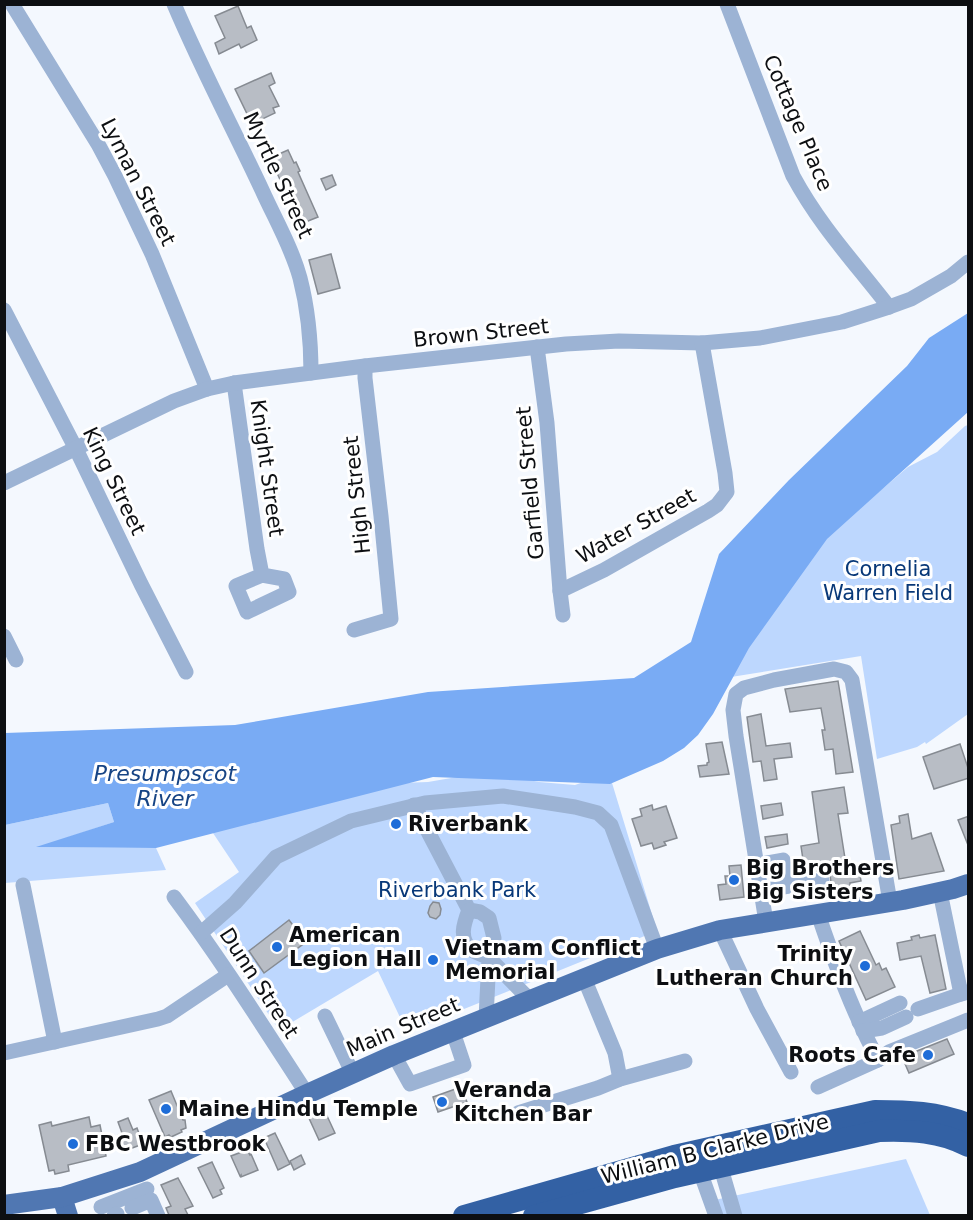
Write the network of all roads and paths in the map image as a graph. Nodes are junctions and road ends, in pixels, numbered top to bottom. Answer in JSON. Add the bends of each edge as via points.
{"nodes":[{"id":1,"x":12,"y":4,"type":"edge"},
{"id":2,"x":174,"y":4,"type":"edge"},
{"id":3,"x":727,"y":4,"type":"edge"},
{"id":4,"x":969,"y":262,"type":"edge"},
{"id":5,"x":889,"y":307,"type":"junction"},
{"id":6,"x":4,"y":310,"type":"edge"},
{"id":7,"x":702,"y":343,"type":"junction"},
{"id":8,"x":537,"y":347,"type":"junction"},
{"id":9,"x":365,"y":366,"type":"junction"},
{"id":10,"x":311,"y":373,"type":"junction"},
{"id":11,"x":234,"y":383,"type":"junction"},
{"id":12,"x":207,"y":390,"type":"junction"},
{"id":13,"x":76,"y":449,"type":"junction"},
{"id":14,"x":4,"y":483,"type":"edge"},
{"id":15,"x":262,"y":575,"type":"dead end"},
{"id":16,"x":560,"y":591,"type":"junction"},
{"id":17,"x":563,"y":615,"type":"dead end"},
{"id":18,"x":354,"y":630,"type":"dead end"},
{"id":19,"x":4,"y":636,"type":"edge"},
{"id":20,"x":16,"y":660,"type":"dead end"},
{"id":21,"x":186,"y":672,"type":"dead end"},
{"id":22,"x":414,"y":805,"type":"junction"},
{"id":23,"x":756,"y":865,"type":"junction"},
{"id":24,"x":822,"y":880,"type":"dead end"},
{"id":25,"x":969,"y":884,"type":"edge"},
{"id":26,"x":23,"y":885,"type":"dead end"},
{"id":27,"x":788,"y":886,"type":"junction"},
{"id":28,"x":761,"y":891,"type":"junction"},
{"id":29,"x":940,"y":892,"type":"junction"},
{"id":30,"x":174,"y":897,"type":"dead end"},
{"id":31,"x":890,"y":902,"type":"junction"},
{"id":32,"x":469,"y":910,"type":"junction"},
{"id":33,"x":818,"y":914,"type":"junction"},
{"id":34,"x":766,"y":922,"type":"junction"},
{"id":35,"x":720,"y":930,"type":"junction"},
{"id":36,"x":201,"y":933,"type":"junction"},
{"id":37,"x":657,"y":949,"type":"junction"},
{"id":38,"x":489,"y":958,"type":"junction"},
{"id":39,"x":228,"y":975,"type":"junction"},
{"id":40,"x":584,"y":978,"type":"junction"},
{"id":41,"x":965,"y":993,"type":"edge"},
{"id":42,"x":530,"y":1000,"type":"junction"},
{"id":43,"x":900,"y":1003,"type":"dead end"},
{"id":44,"x":325,"y":1016,"type":"dead end"},
{"id":45,"x":486,"y":1018,"type":"junction"},
{"id":46,"x":969,"y":1020,"type":"edge"},
{"id":47,"x":861,"y":1027,"type":"junction"},
{"id":48,"x":453,"y":1032,"type":"junction"},
{"id":49,"x":55,"y":1042,"type":"junction"},
{"id":50,"x":4,"y":1053,"type":"edge"},
{"id":51,"x":394,"y":1055,"type":"junction"},
{"id":52,"x":878,"y":1060,"type":"junction"},
{"id":53,"x":686,"y":1061,"type":"dead end"},
{"id":54,"x":791,"y":1072,"type":"dead end"},
{"id":55,"x":353,"y":1074,"type":"junction"},
{"id":56,"x":620,"y":1079,"type":"junction"},
{"id":57,"x":818,"y":1087,"type":"dead end"},
{"id":58,"x":307,"y":1094,"type":"junction"},
{"id":59,"x":518,"y":1113,"type":"dead end"},
{"id":60,"x":969,"y":1124,"type":"edge"},
{"id":61,"x":969,"y":1146,"type":"edge"},
{"id":62,"x":707,"y":1159,"type":"junction"},
{"id":63,"x":93,"y":1188,"type":"junction"},
{"id":64,"x":143,"y":1198,"type":"edge"},
{"id":65,"x":4,"y":1205,"type":"edge"},
{"id":66,"x":65,"y":1206,"type":"edge"},
{"id":67,"x":109,"y":1213,"type":"edge"},
{"id":68,"x":158,"y":1215,"type":"edge"},
{"id":69,"x":464,"y":1215,"type":"edge"},
{"id":70,"x":534,"y":1215,"type":"edge"},
{"id":71,"x":716,"y":1215,"type":"edge"},
{"id":72,"x":735,"y":1215,"type":"edge"}],
"edges":[{"from":1,"to":12,"type":"street","name":"Lyman Street","via":[[115,176],[152,254]]},
{"from":2,"to":10,"type":"street","name":"Myrtle Street","via":[[300,276],[309,328]]},
{"from":3,"to":5,"type":"street","name":"Cottage Place","via":[[800,190]]},
{"from":4,"to":5,"type":"street","name":"Brown Street","via":[[911,299]]},
{"from":5,"to":7,"type":"street","name":"Brown Street","via":[[842,322],[760,338]]},
{"from":6,"to":13,"type":"street","name":"King Street"},
{"from":7,"to":8,"type":"street","name":"Brown Street","via":[[619,341]]},
{"from":7,"to":16,"type":"street","name":"Water Street","via":[[727,492],[708,511]]},
{"from":8,"to":9,"type":"street","name":"Brown Street"},
{"from":8,"to":16,"type":"street","name":"Garfield Street"},
{"from":9,"to":10,"type":"street","name":"Brown Street"},
{"from":9,"to":18,"type":"street","name":"High Street","via":[[391,619]]},
{"from":10,"to":11,"type":"street","name":"Brown Street"},
{"from":11,"to":12,"type":"street","name":"Brown Street"},
{"from":11,"to":15,"type":"street","name":"Knight Street"},
{"from":12,"to":13,"type":"street","name":"Brown Street","via":[[174,401]]},
{"from":13,"to":14,"type":"street","name":"Brown Street"},
{"from":13,"to":21,"type":"street","name":"King Street"},
{"from":16,"to":17,"type":"street","name":"Garfield Street"},
{"from":19,"to":20,"type":"street"},
{"from":22,"to":32,"type":"street"},
{"from":22,"to":36,"type":"street","via":[[351,820],[276,857],[235,903]]},
{"from":22,"to":37,"type":"street","via":[[502,796],[598,813],[611,825]]},
{"from":23,"to":27,"type":"street","via":[[783,860]]},
{"from":23,"to":28,"type":"street"},
{"from":23,"to":31,"type":"street","via":[[733,710],[736,694],[774,680],[834,669],[846,672],[855,693]]},
{"from":24,"to":27,"type":"street"},
{"from":25,"to":29,"type":"main road","name":"Main Street"},
{"from":26,"to":49,"type":"street"},
{"from":27,"to":28,"type":"street"},
{"from":28,"to":34,"type":"street"},
{"from":29,"to":31,"type":"main road","name":"Main Street"},
{"from":29,"to":41,"type":"street"},
{"from":30,"to":36,"type":"street","name":"Dunn Street"},
{"from":31,"to":33,"type":"main road","name":"Main Street"},
{"from":32,"to":38,"type":"street","via":[[463,924],[464,939],[471,950]]},
{"from":32,"to":38,"type":"street","via":[[489,918],[494,938]]},
{"from":33,"to":34,"type":"main road","name":"Main Street"},
{"from":33,"to":47,"type":"street"},
{"from":34,"to":35,"type":"main road","name":"Main Street"},
{"from":35,"to":37,"type":"main road","name":"Main Street"},
{"from":35,"to":54,"type":"street"},
{"from":36,"to":39,"type":"street","name":"Dunn Street"},
{"from":37,"to":40,"type":"main road","name":"Main Street"},
{"from":38,"to":42,"type":"street"},
{"from":38,"to":45,"type":"street"},
{"from":39,"to":49,"type":"street","via":[[166,1016]]},
{"from":39,"to":58,"type":"street","name":"Dunn Street"},
{"from":40,"to":42,"type":"main road","name":"Main Street"},
{"from":40,"to":56,"type":"street","via":[[615,1053]]},
{"from":41,"to":47,"type":"street","via":[[882,1028]]},
{"from":42,"to":45,"type":"main road","name":"Main Street"},
{"from":43,"to":47,"type":"street"},
{"from":44,"to":55,"type":"street"},
{"from":45,"to":48,"type":"main road","name":"Main Street"},
{"from":46,"to":52,"type":"street"},
{"from":47,"to":52,"type":"street"},
{"from":48,"to":51,"type":"main road","name":"Main Street"},
{"from":48,"to":51,"type":"street","via":[[464,1065],[410,1084]]},
{"from":49,"to":50,"type":"street"},
{"from":51,"to":55,"type":"main road","name":"Main Street"},
{"from":52,"to":57,"type":"street"},
{"from":53,"to":56,"type":"street"},
{"from":55,"to":58,"type":"main road","name":"Main Street"},
{"from":56,"to":59,"type":"street"},
{"from":58,"to":64,"type":"main road","name":"Main Street"},
{"from":60,"to":62,"type":"highway","name":"William B Clarke Drive","via":[[929,1113],[875,1111]]},
{"from":61,"to":62,"type":"highway","name":"William B Clarke Drive","via":[[913,1130],[879,1131]]},
{"from":62,"to":69,"type":"highway","name":"William B Clarke Drive"},
{"from":62,"to":70,"type":"highway","name":"William B Clarke Drive"},
{"from":62,"to":71,"type":"street"},
{"from":62,"to":72,"type":"street"},
{"from":63,"to":64,"type":"main road","name":"Main Street"},
{"from":63,"to":66,"type":"main road","name":"Main Street"},
{"from":63,"to":67,"type":"street"},
{"from":64,"to":67,"type":"street"},
{"from":64,"to":68,"type":"street"},
{"from":65,"to":66,"type":"main road","name":"Main Street"}]}
